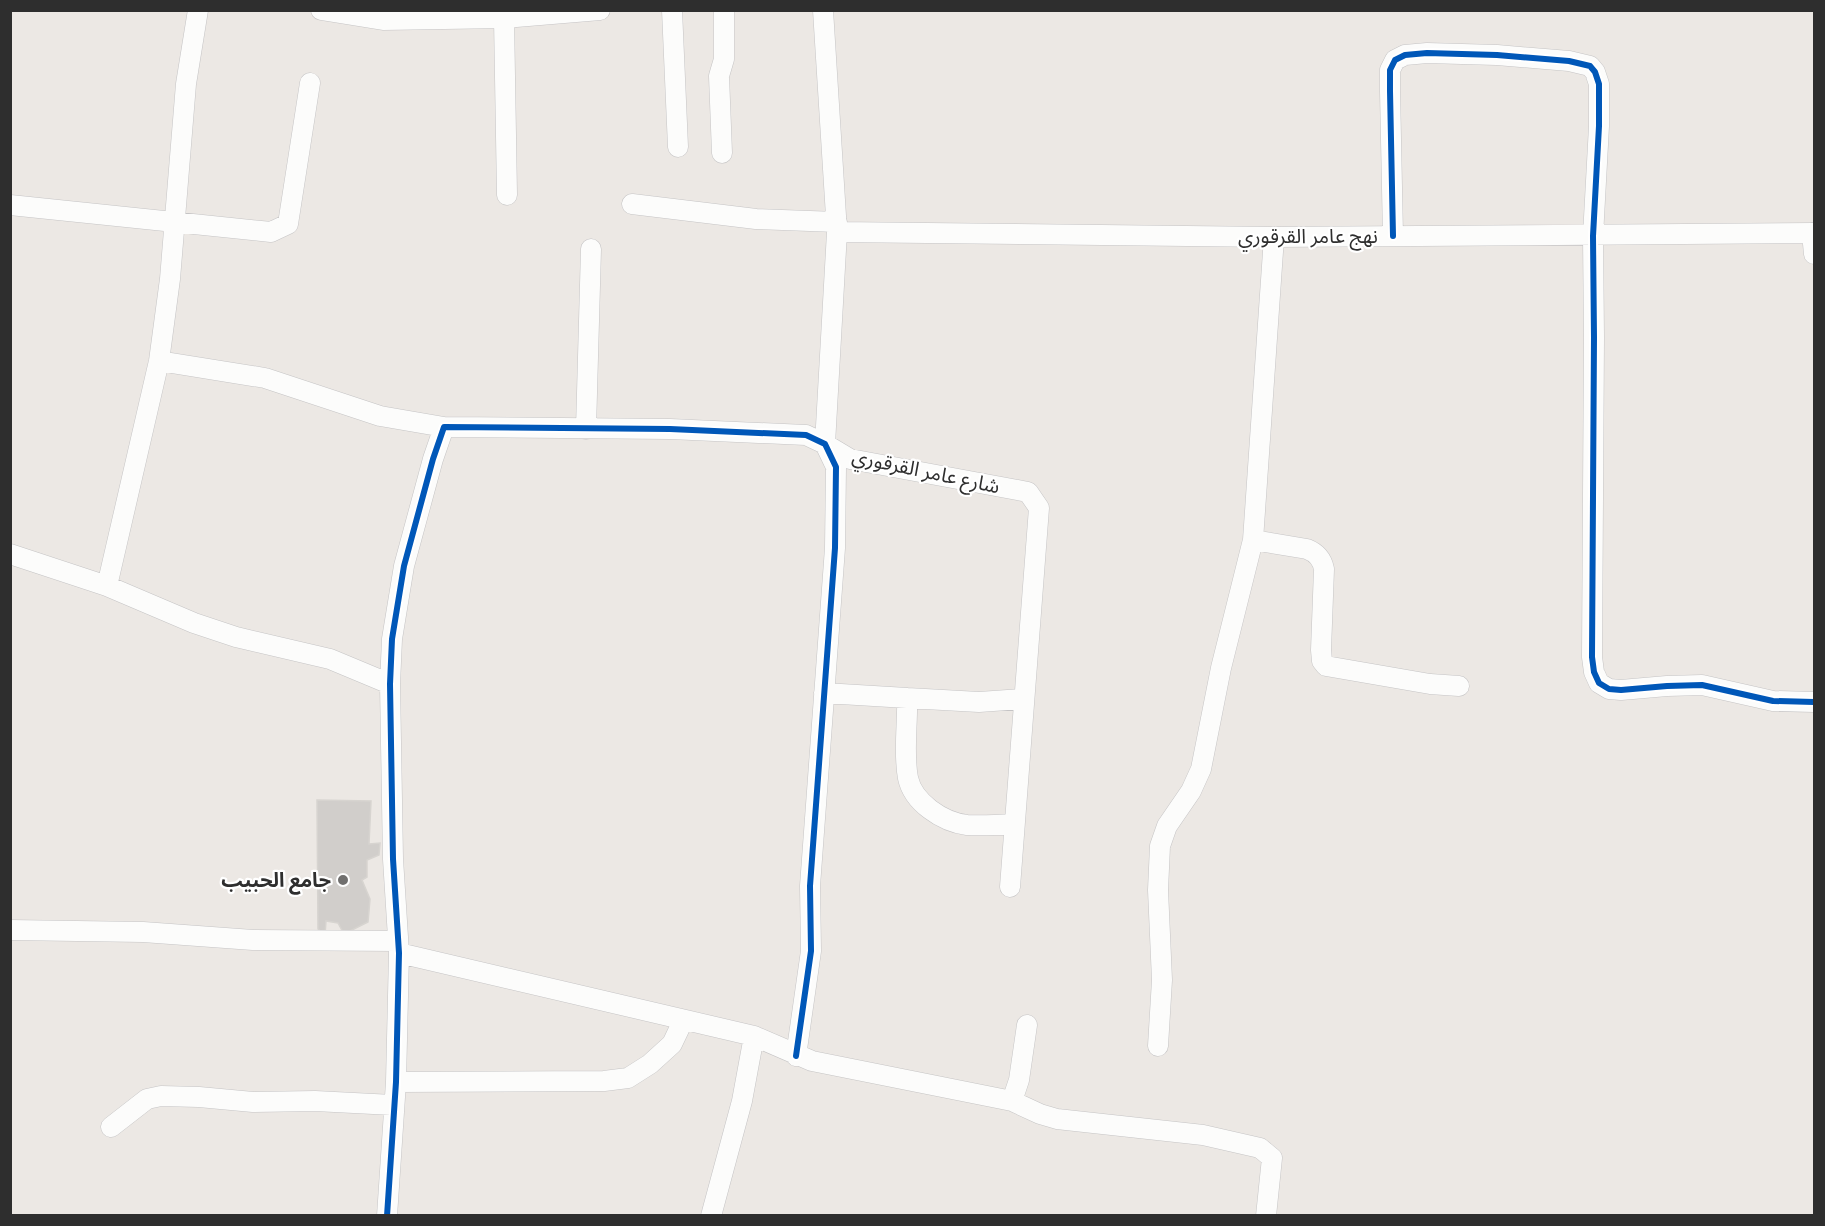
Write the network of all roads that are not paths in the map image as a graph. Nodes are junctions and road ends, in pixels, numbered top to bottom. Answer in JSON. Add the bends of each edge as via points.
{"nodes":[{"id":1,"x":198,"y":10,"type":"edge"},
{"id":2,"x":321,"y":10,"type":"edge"},
{"id":3,"x":600,"y":10,"type":"edge"},
{"id":4,"x":672,"y":10,"type":"edge"},
{"id":5,"x":724,"y":10,"type":"edge"},
{"id":6,"x":823,"y":10,"type":"edge"},
{"id":7,"x":504,"y":18,"type":"junction"},
{"id":8,"x":310,"y":83,"type":"dead end"},
{"id":9,"x":678,"y":147,"type":"dead end"},
{"id":10,"x":722,"y":153,"type":"dead end"},
{"id":11,"x":507,"y":195,"type":"dead end"},
{"id":12,"x":632,"y":204,"type":"dead end"},
{"id":13,"x":10,"y":205,"type":"edge"},
{"id":14,"x":174,"y":221,"type":"junction"},
{"id":15,"x":837,"y":227,"type":"junction"},
{"id":16,"x":1813,"y":233,"type":"edge"},
{"id":17,"x":1393,"y":236,"type":"junction"},
{"id":18,"x":1593,"y":236,"type":"junction"},
{"id":19,"x":1274,"y":237,"type":"junction"},
{"id":20,"x":591,"y":249,"type":"dead end"},
{"id":21,"x":1815,"y":254,"type":"edge"},
{"id":22,"x":159,"y":361,"type":"junction"},
{"id":23,"x":444,"y":427,"type":"junction"},
{"id":24,"x":586,"y":429,"type":"junction"},
{"id":25,"x":825,"y":444,"type":"junction"},
{"id":26,"x":1254,"y":540,"type":"junction"},
{"id":27,"x":10,"y":554,"type":"edge"},
{"id":28,"x":107,"y":586,"type":"junction"},
{"id":29,"x":390,"y":684,"type":"junction"},
{"id":30,"x":1459,"y":686,"type":"dead end"},
{"id":31,"x":824,"y":693,"type":"junction"},
{"id":32,"x":907,"y":698,"type":"junction"},
{"id":33,"x":1023,"y":699,"type":"junction"},
{"id":34,"x":1815,"y":702,"type":"edge"},
{"id":35,"x":1014,"y":824,"type":"junction"},
{"id":36,"x":1010,"y":887,"type":"dead end"},
{"id":37,"x":10,"y":930,"type":"edge"},
{"id":38,"x":398,"y":947,"type":"junction"},
{"id":39,"x":683,"y":1021,"type":"junction"},
{"id":40,"x":1027,"y":1025,"type":"dead end"},
{"id":41,"x":754,"y":1036,"type":"junction"},
{"id":42,"x":1158,"y":1046,"type":"dead end"},
{"id":43,"x":796,"y":1056,"type":"junction"},
{"id":44,"x":396,"y":1082,"type":"junction"},
{"id":45,"x":1012,"y":1101,"type":"junction"},
{"id":46,"x":393,"y":1105,"type":"junction"},
{"id":47,"x":111,"y":1127,"type":"dead end"},
{"id":48,"x":387,"y":1215,"type":"edge"},
{"id":49,"x":711,"y":1215,"type":"edge"},
{"id":50,"x":1266,"y":1215,"type":"edge"}],
"edges":[{"from":1,"to":14,"type":"street","via":[[186,84]]},
{"from":2,"to":7,"type":"street","via":[[383,20]]},
{"from":3,"to":7,"type":"street"},
{"from":4,"to":9,"type":"street"},
{"from":5,"to":10,"type":"street","via":[[724,59],[719,76]]},
{"from":6,"to":15,"type":"street"},
{"from":7,"to":11,"type":"street"},
{"from":8,"to":14,"type":"street","via":[[288,224],[271,232]]},
{"from":12,"to":15,"type":"street","name":"نهج عامر القرقوري"},
{"from":13,"to":14,"type":"street"},
{"from":14,"to":22,"type":"street"},
{"from":15,"to":19,"type":"street","name":"نهج عامر القرقوري"},
{"from":15,"to":25,"type":"street"},
{"from":16,"to":18,"type":"street","name":"نهج عامر القرقوري"},
{"from":16,"to":21,"type":"street"},
{"from":17,"to":18,"type":"street","name":"نهج عامر القرقوري"},
{"from":17,"to":18,"type":"street","via":[[1390,70],[1395,60],[1404,55],[1427,53],[1558,60],[1590,66],[1599,84]]},
{"from":17,"to":19,"type":"street","name":"نهج عامر القرقوري"},
{"from":18,"to":34,"type":"street","via":[[1592,657],[1599,683],[1621,690],[1701,686],[1773,701]]},
{"from":19,"to":26,"type":"street"},
{"from":20,"to":24,"type":"street"},
{"from":22,"to":23,"type":"street","name":"شارع عامر القرقوري","via":[[265,378],[380,416]]},
{"from":22,"to":28,"type":"street"},
{"from":23,"to":24,"type":"street","name":"شارع عامر القرقوري"},
{"from":23,"to":29,"type":"street","via":[[404,566],[392,639]]},
{"from":24,"to":25,"type":"street","name":"شارع عامر القرقوري","via":[[806,435]]},
{"from":25,"to":31,"type":"street","via":[[836,467],[836,504]]},
{"from":25,"to":33,"type":"street","name":"شارع عامر القرقوري","via":[[850,459],[1028,492],[1039,508]]},
{"from":26,"to":30,"type":"street","via":[[1307,549],[1322,561],[1321,650],[1326,666]]},
{"from":26,"to":42,"type":"street","via":[[1200,769],[1191,791],[1167,826],[1160,846],[1162,980]]},
{"from":27,"to":28,"type":"street"},
{"from":28,"to":29,"type":"street","via":[[194,623],[330,659]]},
{"from":29,"to":38,"type":"street"},
{"from":31,"to":32,"type":"street"},
{"from":31,"to":43,"type":"street","via":[[810,885],[811,951]]},
{"from":32,"to":33,"type":"street","via":[[979,702]]},
{"from":32,"to":35,"type":"street","via":[[908,778],[914,794],[944,818],[965,825]]},
{"from":33,"to":35,"type":"street","name":"شارع عامر القرقوري"},
{"from":35,"to":36,"type":"street","name":"شارع عامر القرقوري"},
{"from":37,"to":38,"type":"street","via":[[143,932]]},
{"from":38,"to":39,"type":"street"},
{"from":38,"to":44,"type":"street"},
{"from":39,"to":41,"type":"street"},
{"from":39,"to":44,"type":"street","via":[[672,1044],[628,1078],[604,1082]]},
{"from":40,"to":45,"type":"street"},
{"from":41,"to":43,"type":"street"},
{"from":41,"to":49,"type":"street"},
{"from":43,"to":45,"type":"street"},
{"from":44,"to":46,"type":"street"},
{"from":45,"to":50,"type":"street","via":[[1057,1119],[1203,1135],[1260,1148],[1272,1158]]},
{"from":46,"to":47,"type":"street","via":[[161,1096],[147,1099]]},
{"from":46,"to":48,"type":"street"}]}
